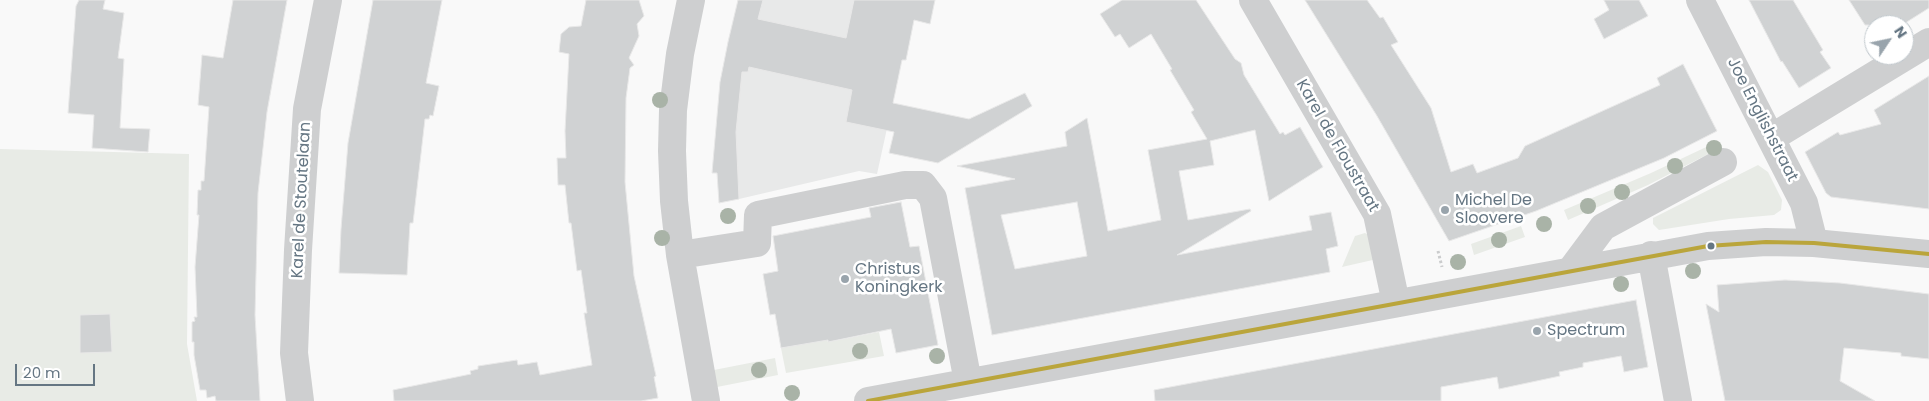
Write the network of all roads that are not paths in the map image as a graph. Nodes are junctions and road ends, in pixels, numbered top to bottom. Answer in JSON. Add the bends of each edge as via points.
{"nodes":[{"id":1,"x":328,"y":0,"type":"edge"},
{"id":2,"x":691,"y":0,"type":"edge"},
{"id":3,"x":1252,"y":0,"type":"edge"},
{"id":4,"x":1700,"y":0,"type":"edge"},
{"id":5,"x":1929,"y":42,"type":"edge"},
{"id":6,"x":1771,"y":138,"type":"junction"},
{"id":7,"x":1723,"y":162,"type":"dead end"},
{"id":8,"x":1814,"y":243,"type":"junction"},
{"id":9,"x":1929,"y":254,"type":"edge"},
{"id":10,"x":1651,"y":255,"type":"junction"},
{"id":11,"x":680,"y":256,"type":"junction"},
{"id":12,"x":1571,"y":270,"type":"junction"},
{"id":13,"x":1396,"y":303,"type":"junction"},
{"id":14,"x":968,"y":382,"type":"junction"},
{"id":15,"x":300,"y":401,"type":"edge"},
{"id":16,"x":706,"y":401,"type":"edge"},
{"id":17,"x":868,"y":401,"type":"edge"},
{"id":18,"x":1678,"y":401,"type":"edge"}],
"edges":[{"from":1,"to":15,"type":"street","name":"Karel de Stoutelaan","via":[[307,109],[294,352]]},
{"from":2,"to":11,"type":"street","via":[[673,110],[674,201]]},
{"from":3,"to":13,"type":"street","name":"Karel de Floustraat","via":[[1376,214]]},
{"from":4,"to":6,"type":"street","name":"Joe Englishstraat"},
{"from":5,"to":6,"type":"street"},
{"from":6,"to":8,"type":"street","name":"Joe Englishstraat","via":[[1804,203]]},
{"from":7,"to":12,"type":"street","via":[[1603,227]]},
{"from":8,"to":9,"type":"street"},
{"from":8,"to":10,"type":"street","via":[[1735,243]]},
{"from":10,"to":12,"type":"street"},
{"from":10,"to":18,"type":"street"},
{"from":11,"to":14,"type":"street","via":[[757,243],[758,215],[905,185],[923,185],[933,198]]},
{"from":11,"to":16,"type":"street"},
{"from":12,"to":13,"type":"street"},
{"from":13,"to":14,"type":"street"},
{"from":14,"to":17,"type":"street"}]}
